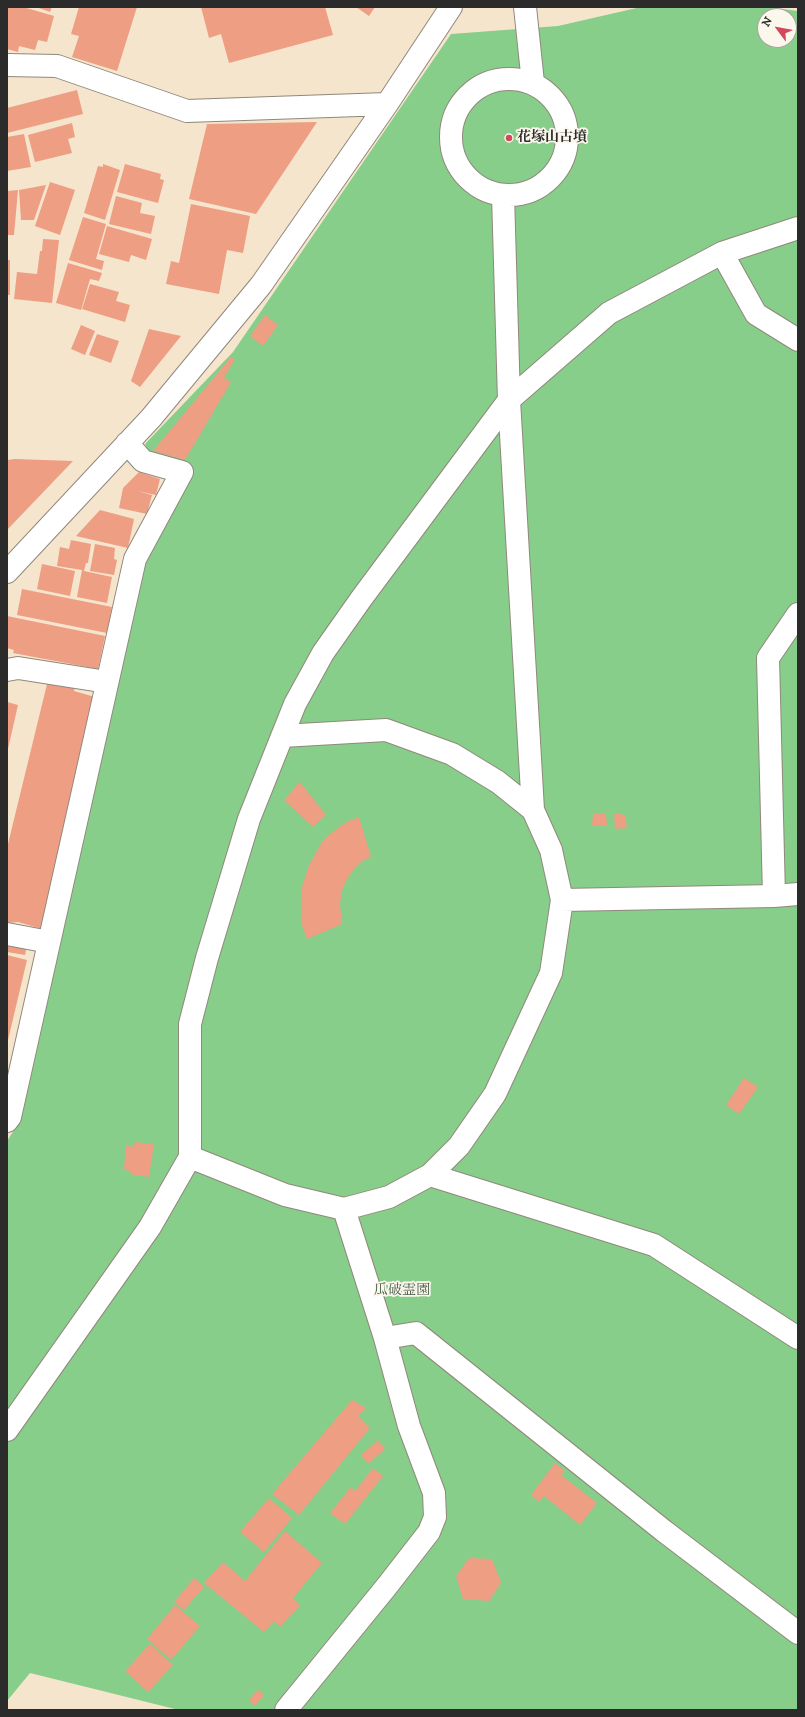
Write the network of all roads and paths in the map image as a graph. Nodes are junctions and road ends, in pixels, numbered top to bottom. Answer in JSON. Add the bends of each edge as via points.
{"nodes":[{"id":1,"x":451,"y":7,"type":"edge"},
{"id":2,"x":526,"y":7,"type":"edge"},
{"id":3,"x":7,"y":65,"type":"edge"},
{"id":4,"x":533,"y":83,"type":"junction"},
{"id":5,"x":387,"y":104,"type":"junction"},
{"id":6,"x":503,"y":195,"type":"junction"},
{"id":7,"x":798,"y":228,"type":"edge"},
{"id":8,"x":722,"y":253,"type":"junction"},
{"id":9,"x":798,"y":340,"type":"edge"},
{"id":10,"x":509,"y":400,"type":"junction"},
{"id":11,"x":127,"y":443,"type":"junction"},
{"id":12,"x":7,"y":572,"type":"edge"},
{"id":13,"x":798,"y":614,"type":"edge"},
{"id":14,"x":7,"y":670,"type":"edge"},
{"id":15,"x":107,"y":682,"type":"junction"},
{"id":16,"x":282,"y":736,"type":"junction"},
{"id":17,"x":534,"y":810,"type":"junction"},
{"id":18,"x":798,"y":894,"type":"edge"},
{"id":19,"x":774,"y":896,"type":"junction"},
{"id":20,"x":562,"y":900,"type":"junction"},
{"id":21,"x":7,"y":934,"type":"edge"},
{"id":22,"x":49,"y":942,"type":"junction"},
{"id":23,"x":7,"y":1121,"type":"edge"},
{"id":24,"x":190,"y":1157,"type":"junction"},
{"id":25,"x":430,"y":1175,"type":"junction"},
{"id":26,"x":344,"y":1209,"type":"junction"},
{"id":27,"x":385,"y":1338,"type":"junction"},
{"id":28,"x":798,"y":1338,"type":"edge"},
{"id":29,"x":7,"y":1430,"type":"edge"},
{"id":30,"x":798,"y":1633,"type":"edge"},
{"id":31,"x":286,"y":1710,"type":"edge"}],
"edges":[{"from":1,"to":5,"type":"street"},
{"from":2,"to":4,"type":"street"},
{"from":3,"to":5,"type":"street","via":[[57,66],[188,111]]},
{"from":4,"to":6,"type":"street","via":[[556,101],[565,119],[565,152],[559,166],[537,188],[518,195]]},
{"from":4,"to":6,"type":"street","via":[[513,78],[494,80],[476,88],[457,110],[450,139],[458,165],[467,178],[484,189]]},
{"from":5,"to":11,"type":"street","via":[[262,285]]},
{"from":6,"to":10,"type":"street"},
{"from":7,"to":8,"type":"street"},
{"from":8,"to":9,"type":"street","via":[[756,314]]},
{"from":8,"to":10,"type":"street","via":[[609,313]]},
{"from":10,"to":16,"type":"street","via":[[360,599],[323,653],[295,704]]},
{"from":10,"to":17,"type":"street"},
{"from":11,"to":12,"type":"street"},
{"from":11,"to":15,"type":"street","via":[[143,461],[182,472],[135,558]]},
{"from":13,"to":19,"type":"street","via":[[768,658]]},
{"from":14,"to":15,"type":"street","via":[[18,668]]},
{"from":15,"to":22,"type":"street"},
{"from":16,"to":17,"type":"street","via":[[386,730],[452,754],[498,782]]},
{"from":16,"to":24,"type":"street","via":[[249,818],[190,1024]]},
{"from":17,"to":20,"type":"street","via":[[550,850]]},
{"from":18,"to":19,"type":"street"},
{"from":19,"to":20,"type":"street"},
{"from":20,"to":25,"type":"street","via":[[551,973],[495,1094],[459,1146]]},
{"from":21,"to":22,"type":"street"},
{"from":22,"to":23,"type":"street","via":[[10,1117]]},
{"from":24,"to":26,"type":"street","via":[[285,1195]]},
{"from":24,"to":29,"type":"street","via":[[150,1227]]},
{"from":25,"to":26,"type":"street","via":[[388,1197]]},
{"from":25,"to":28,"type":"street","via":[[654,1245]]},
{"from":26,"to":27,"type":"street"},
{"from":27,"to":30,"type":"street","via":[[416,1333],[664,1531]]},
{"from":27,"to":31,"type":"street","via":[[409,1426],[434,1493],[435,1517],[429,1532]]}]}
